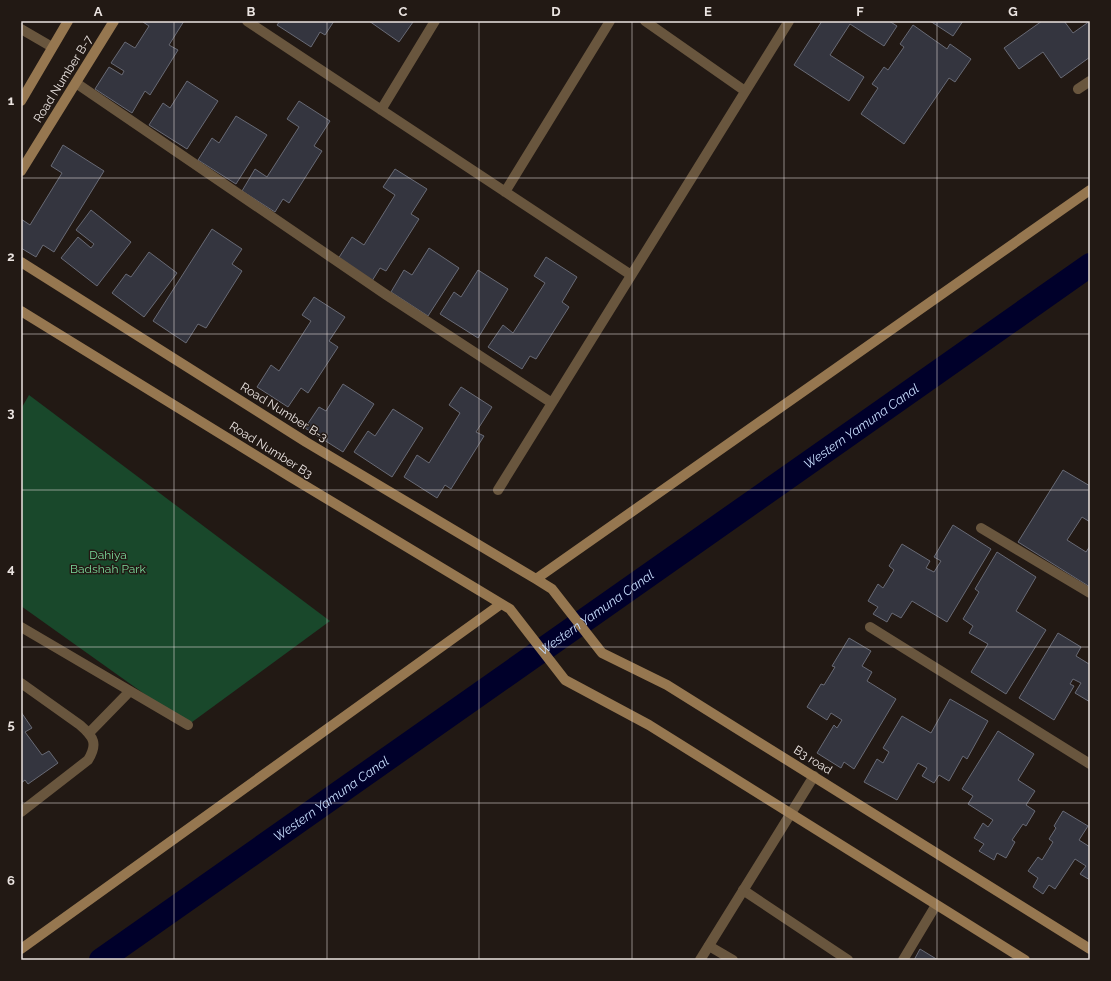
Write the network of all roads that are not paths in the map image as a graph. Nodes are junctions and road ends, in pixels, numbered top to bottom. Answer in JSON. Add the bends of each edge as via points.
{"nodes":[{"id":1,"x":68,"y":21,"type":"edge"},
{"id":2,"x":114,"y":21,"type":"edge"},
{"id":3,"x":247,"y":21,"type":"edge"},
{"id":4,"x":435,"y":21,"type":"edge"},
{"id":5,"x":610,"y":21,"type":"edge"},
{"id":6,"x":644,"y":21,"type":"edge"},
{"id":7,"x":789,"y":21,"type":"edge"},
{"id":8,"x":21,"y":29,"type":"edge"},
{"id":9,"x":52,"y":47,"type":"junction"},
{"id":10,"x":1090,"y":81,"type":"edge"},
{"id":11,"x":76,"y":83,"type":"junction"},
{"id":12,"x":1078,"y":89,"type":"dead end"},
{"id":13,"x":745,"y":91,"type":"junction"},
{"id":14,"x":21,"y":101,"type":"edge"},
{"id":15,"x":381,"y":110,"type":"junction"},
{"id":16,"x":21,"y":171,"type":"edge"},
{"id":17,"x":1090,"y":190,"type":"edge"},
{"id":18,"x":505,"y":192,"type":"junction"},
{"id":19,"x":21,"y":262,"type":"edge"},
{"id":20,"x":631,"y":275,"type":"junction"},
{"id":21,"x":21,"y":311,"type":"edge"},
{"id":22,"x":552,"y":403,"type":"junction"},
{"id":23,"x":498,"y":490,"type":"dead end"},
{"id":24,"x":981,"y":528,"type":"dead end"},
{"id":25,"x":536,"y":579,"type":"junction"},
{"id":26,"x":1090,"y":593,"type":"edge"},
{"id":27,"x":501,"y":604,"type":"junction"},
{"id":28,"x":870,"y":626,"type":"dead end"},
{"id":29,"x":21,"y":627,"type":"edge"},
{"id":30,"x":21,"y":683,"type":"edge"},
{"id":31,"x":130,"y":691,"type":"junction"},
{"id":32,"x":188,"y":725,"type":"dead end"},
{"id":33,"x":89,"y":733,"type":"junction"},
{"id":34,"x":1090,"y":764,"type":"edge"},
{"id":35,"x":814,"y":776,"type":"junction"},
{"id":36,"x":21,"y":812,"type":"edge"},
{"id":37,"x":791,"y":814,"type":"junction"},
{"id":38,"x":743,"y":890,"type":"junction"},
{"id":39,"x":936,"y":905,"type":"junction"},
{"id":40,"x":709,"y":946,"type":"junction"},
{"id":41,"x":21,"y":949,"type":"edge"},
{"id":42,"x":1090,"y":949,"type":"edge"},
{"id":43,"x":700,"y":960,"type":"edge"},
{"id":44,"x":733,"y":960,"type":"edge"},
{"id":45,"x":848,"y":960,"type":"edge"},
{"id":46,"x":903,"y":960,"type":"edge"},
{"id":47,"x":1025,"y":960,"type":"edge"}],
"edges":[{"from":1,"to":9,"type":"street","name":"Road Number B-7"},
{"from":2,"to":11,"type":"street","name":"Road Number B-7"},
{"from":3,"to":15,"type":"street"},
{"from":4,"to":15,"type":"street"},
{"from":5,"to":18,"type":"street"},
{"from":6,"to":13,"type":"street"},
{"from":7,"to":13,"type":"street"},
{"from":8,"to":9,"type":"street"},
{"from":9,"to":14,"type":"street","name":"Road Number B-7"},
{"from":10,"to":12,"type":"street"},
{"from":11,"to":16,"type":"street","name":"Road Number B-7"},
{"from":11,"to":22,"type":"street","via":[[385,294]]},
{"from":13,"to":20,"type":"street"},
{"from":15,"to":18,"type":"street"},
{"from":17,"to":25,"type":"street"},
{"from":18,"to":20,"type":"street"},
{"from":19,"to":25,"type":"street","name":"Road Number B-3","via":[[306,442]]},
{"from":20,"to":22,"type":"street"},
{"from":21,"to":27,"type":"street","name":"Road Number B3"},
{"from":22,"to":23,"type":"street"},
{"from":24,"to":26,"type":"street"},
{"from":25,"to":35,"type":"street","name":"B3 road","via":[[552,589],[602,653],[667,685]]},
{"from":27,"to":37,"type":"street","name":"Road Number B3","via":[[510,609],[565,680],[649,725]]},
{"from":27,"to":41,"type":"street"},
{"from":28,"to":34,"type":"street"},
{"from":29,"to":31,"type":"street"},
{"from":30,"to":33,"type":"street"},
{"from":31,"to":32,"type":"street"},
{"from":31,"to":33,"type":"street"},
{"from":33,"to":36,"type":"street","via":[[94,741],[93,751],[88,760]]},
{"from":35,"to":37,"type":"street"},
{"from":35,"to":42,"type":"street","name":"B3 road"},
{"from":37,"to":38,"type":"street"},
{"from":37,"to":39,"type":"street"},
{"from":38,"to":40,"type":"street"},
{"from":38,"to":45,"type":"street"},
{"from":39,"to":46,"type":"street"},
{"from":39,"to":47,"type":"street"},
{"from":40,"to":43,"type":"street"},
{"from":40,"to":44,"type":"street"}]}
